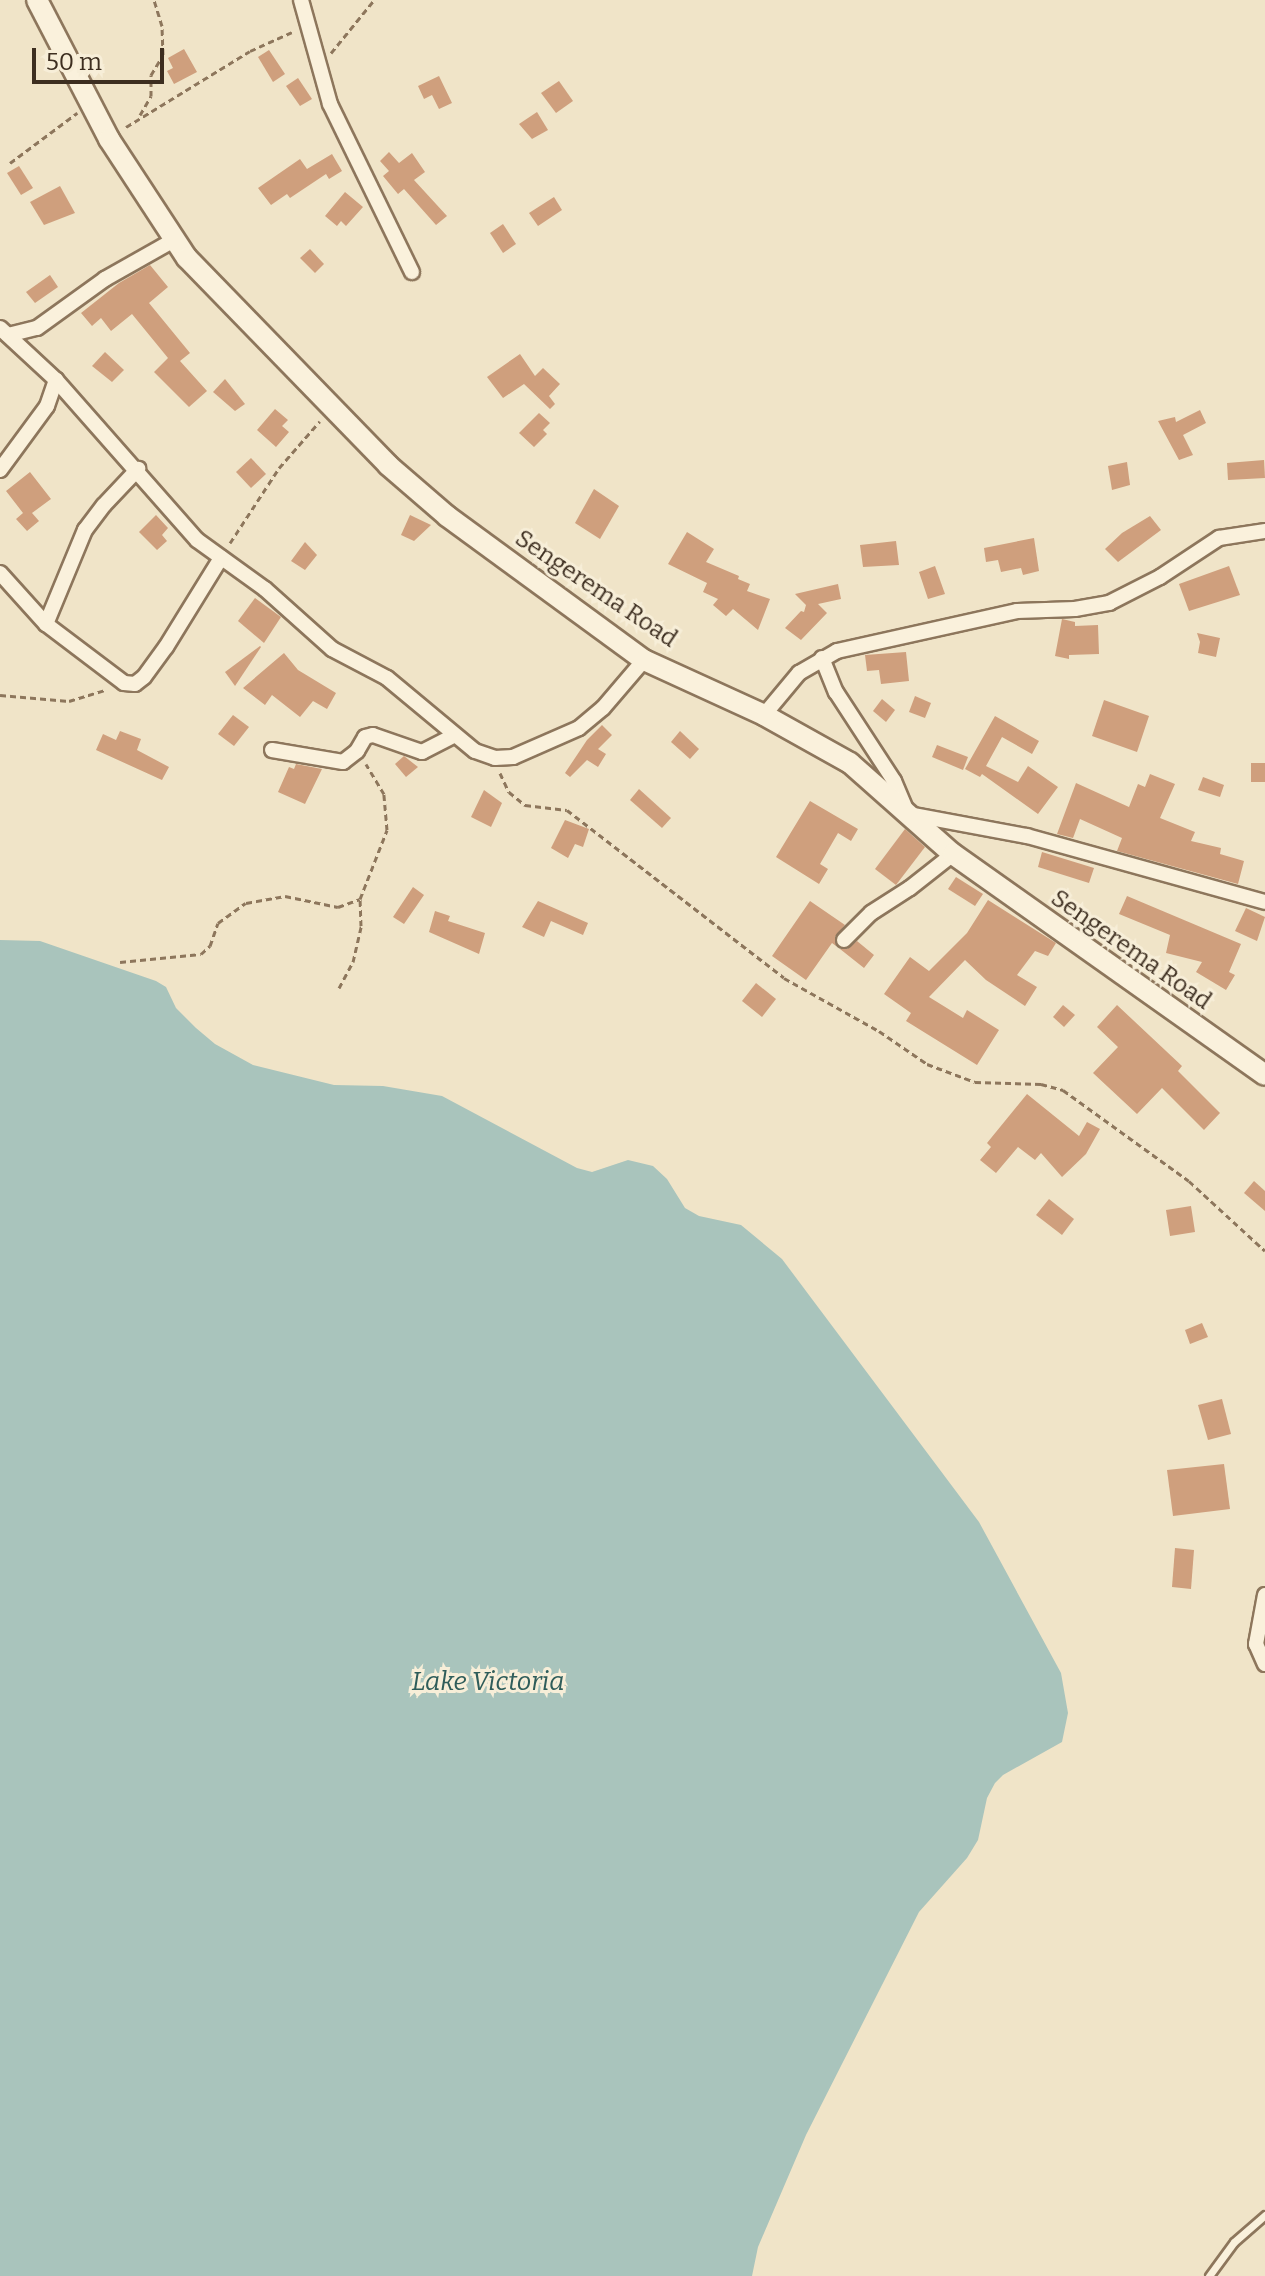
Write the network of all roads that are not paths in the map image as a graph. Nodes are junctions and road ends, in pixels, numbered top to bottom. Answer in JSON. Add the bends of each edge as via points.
{"nodes":[{"id":1,"x":37,"y":0,"type":"edge"},
{"id":2,"x":301,"y":0,"type":"edge"},
{"id":3,"x":174,"y":240,"type":"junction"},
{"id":4,"x":412,"y":272,"type":"dead end"},
{"id":5,"x":4,"y":332,"type":"edge"},
{"id":6,"x":56,"y":380,"type":"junction"},
{"id":7,"x":138,"y":469,"type":"junction"},
{"id":8,"x":0,"y":470,"type":"edge"},
{"id":9,"x":1265,"y":531,"type":"edge"},
{"id":10,"x":221,"y":558,"type":"junction"},
{"id":11,"x":0,"y":573,"type":"edge"},
{"id":12,"x":46,"y":624,"type":"junction"},
{"id":13,"x":822,"y":658,"type":"junction"},
{"id":14,"x":644,"y":660,"type":"junction"},
{"id":15,"x":764,"y":715,"type":"junction"},
{"id":16,"x":453,"y":736,"type":"junction"},
{"id":17,"x":272,"y":750,"type":"dead end"},
{"id":18,"x":908,"y":814,"type":"junction"},
{"id":19,"x":953,"y":854,"type":"junction"},
{"id":20,"x":1265,"y":902,"type":"edge"},
{"id":21,"x":844,"y":940,"type":"dead end"},
{"id":22,"x":1265,"y":1075,"type":"edge"},
{"id":23,"x":1265,"y":1595,"type":"edge"},
{"id":24,"x":1265,"y":1664,"type":"edge"},
{"id":25,"x":1265,"y":2215,"type":"edge"},
{"id":26,"x":1209,"y":2276,"type":"edge"}],
"edges":[{"from":1,"to":3,"type":"main road","name":"Sengerema Road","via":[[109,139]]},
{"from":2,"to":4,"type":"street","via":[[318,70],[341,130]]},
{"from":3,"to":5,"type":"street","via":[[105,279],[47,322]]},
{"from":3,"to":14,"type":"main road","name":"Sengerema Road","via":[[331,409],[447,516]]},
{"from":5,"to":6,"type":"street"},
{"from":6,"to":7,"type":"street"},
{"from":6,"to":8,"type":"street","via":[[47,406]]},
{"from":7,"to":10,"type":"street","via":[[197,540]]},
{"from":7,"to":12,"type":"street","via":[[85,530]]},
{"from":9,"to":13,"type":"street","via":[[1219,538],[1109,603],[1017,611]]},
{"from":10,"to":12,"type":"street","via":[[135,684],[124,683]]},
{"from":10,"to":16,"type":"street","via":[[332,649],[387,678]]},
{"from":11,"to":12,"type":"street"},
{"from":13,"to":15,"type":"street","via":[[799,673]]},
{"from":13,"to":18,"type":"street","via":[[836,692],[894,781]]},
{"from":14,"to":15,"type":"main road","name":"Sengerema Road"},
{"from":14,"to":16,"type":"street","via":[[579,728],[513,757],[495,758]]},
{"from":15,"to":18,"type":"main road","name":"Sengerema Road","via":[[850,763]]},
{"from":16,"to":17,"type":"street","via":[[422,752],[373,735],[343,762],[332,763]]},
{"from":18,"to":19,"type":"main road","name":"Sengerema Road"},
{"from":18,"to":20,"type":"street","via":[[1027,836]]},
{"from":19,"to":21,"type":"street","via":[[871,913]]},
{"from":19,"to":22,"type":"main road","name":"Sengerema Road"},
{"from":23,"to":24,"type":"street","via":[[1256,1644]]},
{"from":25,"to":26,"type":"lane","via":[[1234,2242]]}]}
